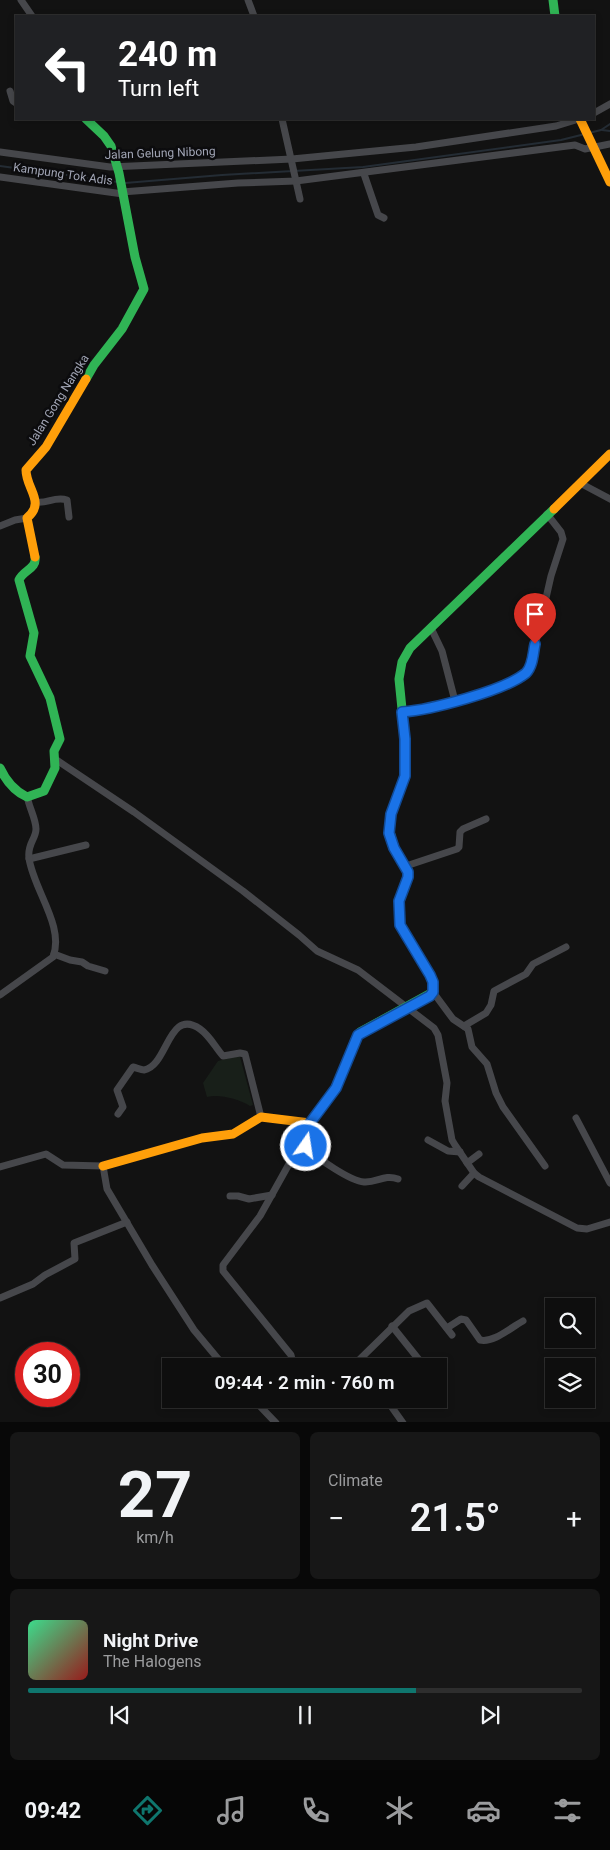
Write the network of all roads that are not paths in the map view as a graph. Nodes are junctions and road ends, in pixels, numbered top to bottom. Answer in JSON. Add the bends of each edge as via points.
{"nodes":[{"id":1,"x":21,"y":0,"type":"edge"},
{"id":2,"x":248,"y":0,"type":"edge"},
{"id":3,"x":553,"y":0,"type":"edge"},
{"id":4,"x":31,"y":15,"type":"edge"},
{"id":5,"x":254,"y":15,"type":"edge"},
{"id":6,"x":555,"y":15,"type":"edge"},
{"id":7,"x":10,"y":91,"type":"dead end"},
{"id":8,"x":15,"y":102,"type":"edge"},
{"id":9,"x":610,"y":104,"type":"edge"},
{"id":10,"x":595,"y":112,"type":"edge"},
{"id":11,"x":87,"y":120,"type":"edge"},
{"id":12,"x":282,"y":120,"type":"edge"},
{"id":13,"x":581,"y":121,"type":"edge"},
{"id":14,"x":610,"y":144,"type":"edge"},
{"id":15,"x":592,"y":145,"type":"junction"},
{"id":16,"x":0,"y":152,"type":"edge"},
{"id":17,"x":292,"y":161,"type":"junction"},
{"id":18,"x":118,"y":170,"type":"junction"},
{"id":19,"x":364,"y":174,"type":"junction"},
{"id":20,"x":0,"y":177,"type":"edge"},
{"id":21,"x":296,"y":181,"type":"junction"},
{"id":22,"x":610,"y":182,"type":"edge"},
{"id":23,"x":122,"y":192,"type":"junction"},
{"id":24,"x":300,"y":199,"type":"dead end"},
{"id":25,"x":384,"y":218,"type":"dead end"},
{"id":26,"x":610,"y":454,"type":"edge"},
{"id":27,"x":580,"y":483,"type":"junction"},
{"id":28,"x":610,"y":498,"type":"edge"},
{"id":29,"x":36,"y":502,"type":"junction"},
{"id":30,"x":547,"y":514,"type":"junction"},
{"id":31,"x":69,"y":517,"type":"dead end"},
{"id":32,"x":27,"y":518,"type":"junction"},
{"id":33,"x":0,"y":526,"type":"edge"},
{"id":34,"x":431,"y":628,"type":"junction"},
{"id":35,"x":455,"y":701,"type":"junction"},
{"id":36,"x":402,"y":712,"type":"junction"},
{"id":37,"x":56,"y":759,"type":"junction"},
{"id":38,"x":0,"y":768,"type":"edge"},
{"id":39,"x":28,"y":800,"type":"junction"},
{"id":40,"x":486,"y":819,"type":"dead end"},
{"id":41,"x":86,"y":845,"type":"dead end"},
{"id":42,"x":29,"y":859,"type":"junction"},
{"id":43,"x":406,"y":866,"type":"junction"},
{"id":44,"x":566,"y":948,"type":"dead end"},
{"id":45,"x":54,"y":954,"type":"junction"},
{"id":46,"x":105,"y":971,"type":"dead end"},
{"id":47,"x":433,"y":992,"type":"junction"},
{"id":48,"x":0,"y":995,"type":"edge"},
{"id":49,"x":406,"y":1008,"type":"junction"},
{"id":50,"x":464,"y":1026,"type":"junction"},
{"id":51,"x":118,"y":1114,"type":"dead end"},
{"id":52,"x":261,"y":1117,"type":"junction"},
{"id":53,"x":576,"y":1118,"type":"dead end"},
{"id":54,"x":310,"y":1123,"type":"junction"},
{"id":55,"x":428,"y":1140,"type":"dead end"},
{"id":56,"x":306,"y":1146,"type":"junction"},
{"id":57,"x":460,"y":1152,"type":"junction"},
{"id":58,"x":478,"y":1154,"type":"dead end"},
{"id":59,"x":467,"y":1163,"type":"junction"},
{"id":60,"x":103,"y":1166,"type":"junction"},
{"id":61,"x":546,"y":1166,"type":"dead end"},
{"id":62,"x":0,"y":1167,"type":"edge"},
{"id":63,"x":474,"y":1173,"type":"junction"},
{"id":64,"x":398,"y":1179,"type":"dead end"},
{"id":65,"x":610,"y":1183,"type":"edge"},
{"id":66,"x":462,"y":1186,"type":"dead end"},
{"id":67,"x":272,"y":1195,"type":"junction"},
{"id":68,"x":230,"y":1196,"type":"dead end"},
{"id":69,"x":127,"y":1222,"type":"junction"},
{"id":70,"x":610,"y":1222,"type":"edge"},
{"id":71,"x":0,"y":1298,"type":"edge"},
{"id":72,"x":522,"y":1321,"type":"dead end"},
{"id":73,"x":392,"y":1326,"type":"junction"},
{"id":74,"x":447,"y":1328,"type":"junction"},
{"id":75,"x":452,"y":1335,"type":"dead end"},
{"id":76,"x":216,"y":1358,"type":"edge"},
{"id":77,"x":292,"y":1358,"type":"edge"},
{"id":78,"x":361,"y":1358,"type":"edge"},
{"id":79,"x":418,"y":1358,"type":"edge"},
{"id":80,"x":262,"y":1408,"type":"edge"},
{"id":81,"x":393,"y":1408,"type":"edge"},
{"id":82,"x":276,"y":1422,"type":"edge"},
{"id":83,"x":403,"y":1422,"type":"edge"}],
"edges":[{"from":1,"to":4,"type":"street"},
{"from":2,"to":5,"type":"street"},
{"from":3,"to":6,"type":"street"},
{"from":7,"to":8,"type":"street"},
{"from":9,"to":10,"type":"street"},
{"from":11,"to":18,"type":"street","via":[[111,146]]},
{"from":12,"to":17,"type":"street"},
{"from":13,"to":15,"type":"street"},
{"from":13,"to":17,"type":"street","name":"Jalan Gelung Nibong","via":[[416,147]]},
{"from":14,"to":15,"type":"street","name":"Kampung Tok Adis"},
{"from":15,"to":19,"type":"street","name":"Kampung Tok Adis","via":[[585,149],[576,145]]},
{"from":15,"to":22,"type":"street"},
{"from":16,"to":18,"type":"street","name":"Jalan Gelung Nibong"},
{"from":17,"to":18,"type":"street","name":"Jalan Gelung Nibong"},
{"from":17,"to":21,"type":"street"},
{"from":18,"to":23,"type":"street"},
{"from":19,"to":21,"type":"street","name":"Kampung Tok Adis"},
{"from":19,"to":25,"type":"street","via":[[378,215]]},
{"from":20,"to":23,"type":"street","name":"Kampung Tok Adis"},
{"from":21,"to":23,"type":"street","name":"Kampung Tok Adis"},
{"from":21,"to":24,"type":"street"},
{"from":23,"to":29,"type":"street","name":"Jalan Gong Nangka","via":[[144,290],[122,329],[94,365],[46,447],[27,467],[26,475]]},
{"from":26,"to":27,"type":"street"},
{"from":27,"to":28,"type":"street"},
{"from":27,"to":30,"type":"street"},
{"from":29,"to":31,"type":"street","via":[[55,498],[67,500]]},
{"from":29,"to":32,"type":"street","via":[[33,514]]},
{"from":30,"to":34,"type":"street"},
{"from":30,"to":35,"type":"street","via":[[563,539],[551,576],[532,664],[526,672],[499,687]]},
{"from":32,"to":33,"type":"street"},
{"from":32,"to":37,"type":"street","via":[[36,562],[35,566],[22,573],[19,580],[34,633],[30,656],[50,698],[60,735],[54,752]]},
{"from":34,"to":35,"type":"street","via":[[442,651]]},
{"from":34,"to":36,"type":"street","via":[[410,648],[402,662],[399,686]]},
{"from":35,"to":36,"type":"street"},
{"from":36,"to":43,"type":"street","via":[[405,776],[389,828],[394,848]]},
{"from":37,"to":39,"type":"street","via":[[47,789]]},
{"from":37,"to":49,"type":"street","via":[[243,891],[317,952],[358,970]]},
{"from":38,"to":39,"type":"street","via":[[11,786]]},
{"from":39,"to":42,"type":"street","via":[[36,828],[29,846]]},
{"from":40,"to":43,"type":"street","via":[[460,832],[460,847],[457,849]]},
{"from":41,"to":42,"type":"street"},
{"from":42,"to":45,"type":"street","via":[[54,932]]},
{"from":43,"to":47,"type":"street","via":[[408,877],[399,901],[400,925],[430,975]]},
{"from":44,"to":50,"type":"street","via":[[533,964],[526,974],[494,991],[486,1013]]},
{"from":45,"to":46,"type":"street"},
{"from":45,"to":48,"type":"street","via":[[46,964]]},
{"from":47,"to":49,"type":"street"},
{"from":47,"to":50,"type":"street","via":[[453,1020]]},
{"from":49,"to":54,"type":"street","via":[[358,1035],[336,1088]]},
{"from":49,"to":57,"type":"street","via":[[437,1033],[447,1083],[445,1104],[452,1140]]},
{"from":50,"to":61,"type":"street","via":[[470,1033],[472,1049],[488,1064],[503,1107]]},
{"from":51,"to":52,"type":"street","via":[[122,1107],[117,1090],[121,1082],[133,1067],[143,1070],[152,1066],[174,1032],[188,1023],[201,1030],[223,1056],[245,1054]]},
{"from":52,"to":54,"type":"street"},
{"from":52,"to":60,"type":"street","via":[[233,1134],[193,1141]]},
{"from":53,"to":65,"type":"street"},
{"from":54,"to":56,"type":"street"},
{"from":55,"to":57,"type":"street","via":[[448,1151]]},
{"from":56,"to":64,"type":"street","via":[[331,1167],[356,1180]]},
{"from":56,"to":67,"type":"street","via":[[289,1164]]},
{"from":57,"to":59,"type":"street"},
{"from":58,"to":59,"type":"street"},
{"from":59,"to":63,"type":"street"},
{"from":60,"to":62,"type":"street","via":[[63,1165],[46,1154]]},
{"from":60,"to":69,"type":"street","via":[[107,1189]]},
{"from":63,"to":66,"type":"street"},
{"from":63,"to":70,"type":"street","via":[[577,1228],[587,1229]]},
{"from":67,"to":68,"type":"street","via":[[249,1200]]},
{"from":67,"to":77,"type":"street","via":[[223,1265],[223,1271]]},
{"from":69,"to":71,"type":"street","via":[[74,1243],[74,1259],[33,1284]]},
{"from":69,"to":76,"type":"street","via":[[194,1330]]},
{"from":72,"to":74,"type":"street","via":[[486,1341],[480,1340],[466,1320]]},
{"from":73,"to":74,"type":"street","via":[[409,1311],[427,1303]]},
{"from":73,"to":78,"type":"street"},
{"from":73,"to":79,"type":"street"},
{"from":74,"to":75,"type":"street"},
{"from":80,"to":82,"type":"street"},
{"from":81,"to":83,"type":"street"}]}
